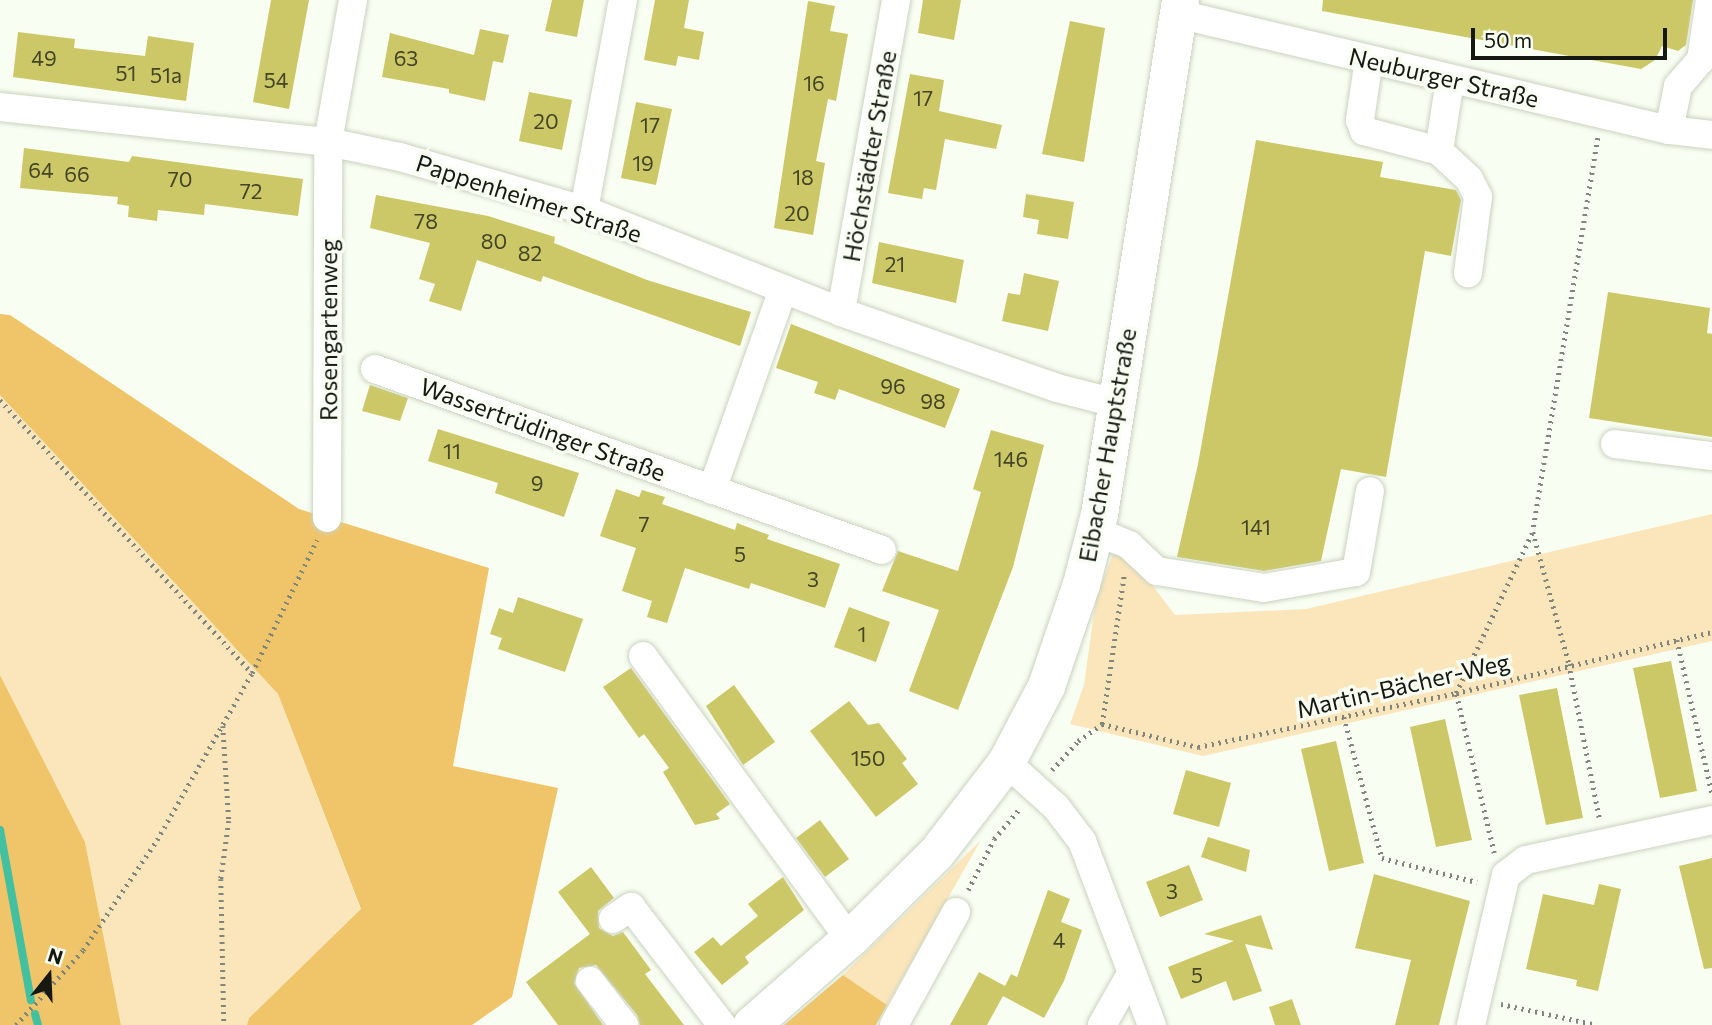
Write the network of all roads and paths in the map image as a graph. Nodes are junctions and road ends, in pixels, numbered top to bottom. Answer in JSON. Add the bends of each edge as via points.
{"nodes":[{"id":1,"x":353,"y":0,"type":"edge"},
{"id":2,"x":623,"y":0,"type":"edge"},
{"id":3,"x":896,"y":0,"type":"edge"},
{"id":4,"x":1710,"y":0,"type":"edge"},
{"id":5,"x":1179,"y":7,"type":"edge"},
{"id":6,"x":1369,"y":59,"type":"junction"},
{"id":7,"x":1450,"y":80,"type":"junction"},
{"id":8,"x":0,"y":107,"type":"edge"},
{"id":9,"x":1602,"y":113,"type":"junction"},
{"id":10,"x":1669,"y":130,"type":"junction"},
{"id":11,"x":1712,"y":135,"type":"edge"},
{"id":12,"x":328,"y":142,"type":"junction"},
{"id":13,"x":1439,"y":151,"type":"junction"},
{"id":14,"x":584,"y":211,"type":"junction"},
{"id":15,"x":1468,"y":273,"type":"dead end"},
{"id":16,"x":783,"y":289,"type":"junction"},
{"id":17,"x":841,"y":312,"type":"junction"},
{"id":18,"x":375,"y":369,"type":"dead end"},
{"id":19,"x":0,"y":400,"type":"edge"},
{"id":20,"x":1116,"y":403,"type":"junction"},
{"id":21,"x":1615,"y":444,"type":"dead end"},
{"id":22,"x":1712,"y":456,"type":"edge"},
{"id":23,"x":712,"y":490,"type":"junction"},
{"id":24,"x":1370,"y":491,"type":"dead end"},
{"id":25,"x":327,"y":518,"type":"joint"},
{"id":26,"x":1095,"y":531,"type":"junction"},
{"id":27,"x":1533,"y":533,"type":"junction"},
{"id":28,"x":882,"y":550,"type":"dead end"},
{"id":29,"x":1712,"y":632,"type":"edge"},
{"id":30,"x":1677,"y":640,"type":"junction"},
{"id":31,"x":643,"y":656,"type":"dead end"},
{"id":32,"x":1569,"y":664,"type":"junction"},
{"id":33,"x":252,"y":673,"type":"junction"},
{"id":34,"x":1457,"y":693,"type":"junction"},
{"id":35,"x":1344,"y":717,"type":"junction"},
{"id":36,"x":1102,"y":724,"type":"dead end"},
{"id":37,"x":223,"y":725,"type":"junction"},
{"id":38,"x":1006,"y":762,"type":"junction"},
{"id":39,"x":1712,"y":793,"type":"edge"},
{"id":40,"x":1712,"y":820,"type":"edge"},
{"id":41,"x":1604,"y":844,"type":"junction"},
{"id":42,"x":1503,"y":881,"type":"junction"},
{"id":43,"x":956,"y":912,"type":"dead end"},
{"id":44,"x":613,"y":919,"type":"dead end"},
{"id":45,"x":849,"y":939,"type":"junction"},
{"id":46,"x":1131,"y":974,"type":"junction"},
{"id":47,"x":590,"y":981,"type":"dead end"},
{"id":48,"x":1474,"y":1012,"type":"edge"},
{"id":49,"x":16,"y":1025,"type":"edge"},
{"id":50,"x":224,"y":1025,"type":"edge"},
{"id":51,"x":624,"y":1025,"type":"edge"},
{"id":52,"x":722,"y":1025,"type":"edge"},
{"id":53,"x":751,"y":1025,"type":"edge"},
{"id":54,"x":894,"y":1025,"type":"edge"},
{"id":55,"x":1102,"y":1025,"type":"edge"},
{"id":56,"x":1152,"y":1025,"type":"edge"},
{"id":57,"x":1597,"y":1025,"type":"edge"}],
"edges":[{"from":1,"to":12,"type":"street","name":"Rosengartenweg"},
{"from":2,"to":14,"type":"street"},
{"from":3,"to":17,"type":"street","name":"Höchstädter Straße"},
{"from":4,"to":10,"type":"street","via":[[1701,60],[1678,86]]},
{"from":5,"to":6,"type":"street","name":"Neuburger Straße"},
{"from":5,"to":20,"type":"main road","name":"Eibacher Hauptstraße"},
{"from":6,"to":7,"type":"street","name":"Neuburger Straße"},
{"from":6,"to":13,"type":"street","via":[[1360,120],[1364,131]]},
{"from":7,"to":9,"type":"street","name":"Neuburger Straße"},
{"from":7,"to":13,"type":"street"},
{"from":8,"to":12,"type":"street","name":"Pappenheimer Straße"},
{"from":9,"to":10,"type":"street","name":"Neuburger Straße"},
{"from":9,"to":27,"type":"path"},
{"from":10,"to":11,"type":"street","name":"Neuburger Straße"},
{"from":12,"to":14,"type":"street","name":"Pappenheimer Straße","via":[[400,157]]},
{"from":12,"to":25,"type":"street","name":"Rosengartenweg"},
{"from":13,"to":15,"type":"street","via":[[1469,179],[1478,197]]},
{"from":14,"to":16,"type":"street","name":"Pappenheimer Straße"},
{"from":16,"to":17,"type":"street","name":"Pappenheimer Straße"},
{"from":16,"to":23,"type":"street"},
{"from":17,"to":20,"type":"street","name":"Pappenheimer Straße","via":[[1057,388]]},
{"from":18,"to":23,"type":"street","name":"Wassertrüdinger Straße"},
{"from":19,"to":33,"type":"path"},
{"from":20,"to":26,"type":"main road","name":"Eibacher Hauptstraße"},
{"from":21,"to":22,"type":"street"},
{"from":23,"to":28,"type":"street","name":"Wassertrüdinger Straße"},
{"from":24,"to":26,"type":"street","via":[[1356,572],[1264,588],[1157,570],[1129,545]]},
{"from":25,"to":33,"type":"path"},
{"from":26,"to":38,"type":"main road","name":"Eibacher Hauptstraße","via":[[1054,666],[1028,726]]},
{"from":27,"to":32,"type":"path"},
{"from":27,"to":34,"type":"path"},
{"from":29,"to":30,"type":"path","name":"Martin-Bächer-Weg"},
{"from":30,"to":32,"type":"path","name":"Martin-Bächer-Weg"},
{"from":30,"to":39,"type":"path"},
{"from":31,"to":45,"type":"street"},
{"from":32,"to":34,"type":"path","name":"Martin-Bächer-Weg"},
{"from":32,"to":41,"type":"path"},
{"from":33,"to":37,"type":"path"},
{"from":34,"to":35,"type":"path","name":"Martin-Bächer-Weg"},
{"from":34,"to":42,"type":"path"},
{"from":35,"to":36,"type":"path","name":"Martin-Bächer-Weg","via":[[1198,747]]},
{"from":35,"to":42,"type":"path","via":[[1382,858]]},
{"from":37,"to":49,"type":"path","via":[[157,840],[83,950]]},
{"from":37,"to":50,"type":"path","via":[[229,821],[221,879]]},
{"from":38,"to":45,"type":"main road","name":"Eibacher Hauptstraße","via":[[936,853]]},
{"from":38,"to":46,"type":"street","via":[[1056,807],[1082,841]]},
{"from":40,"to":41,"type":"street"},
{"from":41,"to":42,"type":"street","via":[[1526,860]]},
{"from":42,"to":48,"type":"street"},
{"from":43,"to":54,"type":"street"},
{"from":44,"to":52,"type":"street","via":[[631,907]]},
{"from":45,"to":53,"type":"main road","name":"Eibacher Hauptstraße"},
{"from":46,"to":55,"type":"street"},
{"from":46,"to":56,"type":"street"},
{"from":47,"to":51,"type":"street"},
{"from":48,"to":57,"type":"path"}]}
